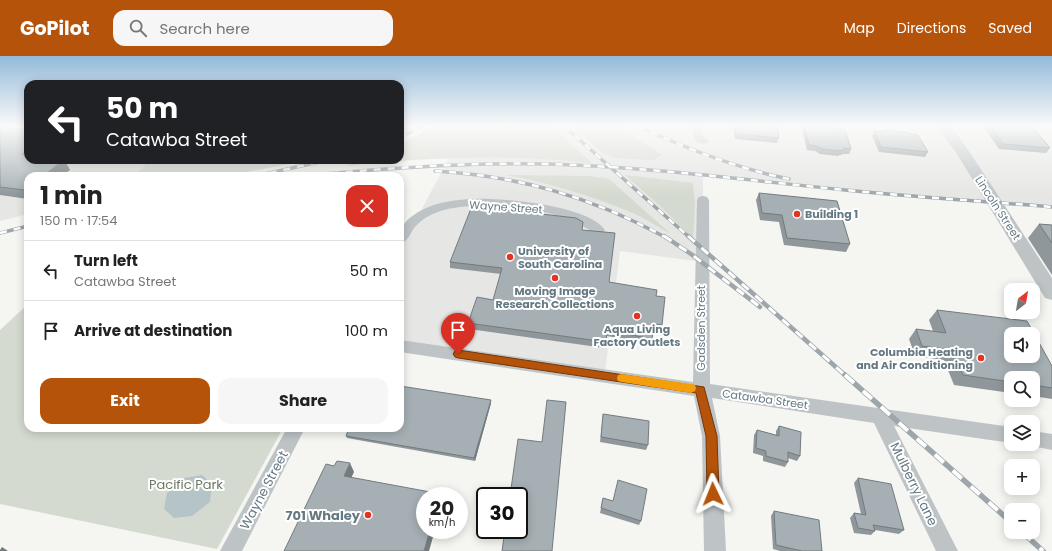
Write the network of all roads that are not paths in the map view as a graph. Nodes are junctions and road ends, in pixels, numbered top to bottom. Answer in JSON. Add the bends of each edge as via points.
{"nodes":[{"id":1,"x":960,"y":149,"type":"edge"},
{"id":2,"x":703,"y":200,"type":"dead end"},
{"id":3,"x":598,"y":230,"type":"edge"},
{"id":4,"x":404,"y":234,"type":"edge"},
{"id":5,"x":1052,"y":293,"type":"edge"},
{"id":6,"x":404,"y":347,"type":"edge"},
{"id":7,"x":701,"y":390,"type":"junction"},
{"id":8,"x":880,"y":416,"type":"junction"},
{"id":9,"x":294,"y":432,"type":"edge"},
{"id":10,"x":1004,"y":435,"type":"edge"},
{"id":11,"x":1040,"y":440,"type":"edge"},
{"id":12,"x":1052,"y":442,"type":"edge"},
{"id":13,"x":231,"y":551,"type":"edge"},
{"id":14,"x":715,"y":551,"type":"edge"},
{"id":15,"x":948,"y":551,"type":"edge"}],
"edges":[{"from":1,"to":5,"type":"street","name":"Lincoln Street"},
{"from":2,"to":7,"type":"street","name":"Gadsden Street"},
{"from":3,"to":4,"type":"street","name":"Wayne Street","via":[[588,222],[550,210],[474,202],[443,206],[426,212],[413,220]]},
{"from":6,"to":7,"type":"street","name":"Catawba Street"},
{"from":7,"to":8,"type":"street","name":"Catawba Street"},
{"from":7,"to":14,"type":"street","name":"Gadsden Street","via":[[711,436]]},
{"from":8,"to":10,"type":"street","name":"Catawba Street"},
{"from":8,"to":15,"type":"street","name":"Mulberry Lane"},
{"from":9,"to":13,"type":"street","name":"Wayne Street"},
{"from":11,"to":12,"type":"street"}]}
